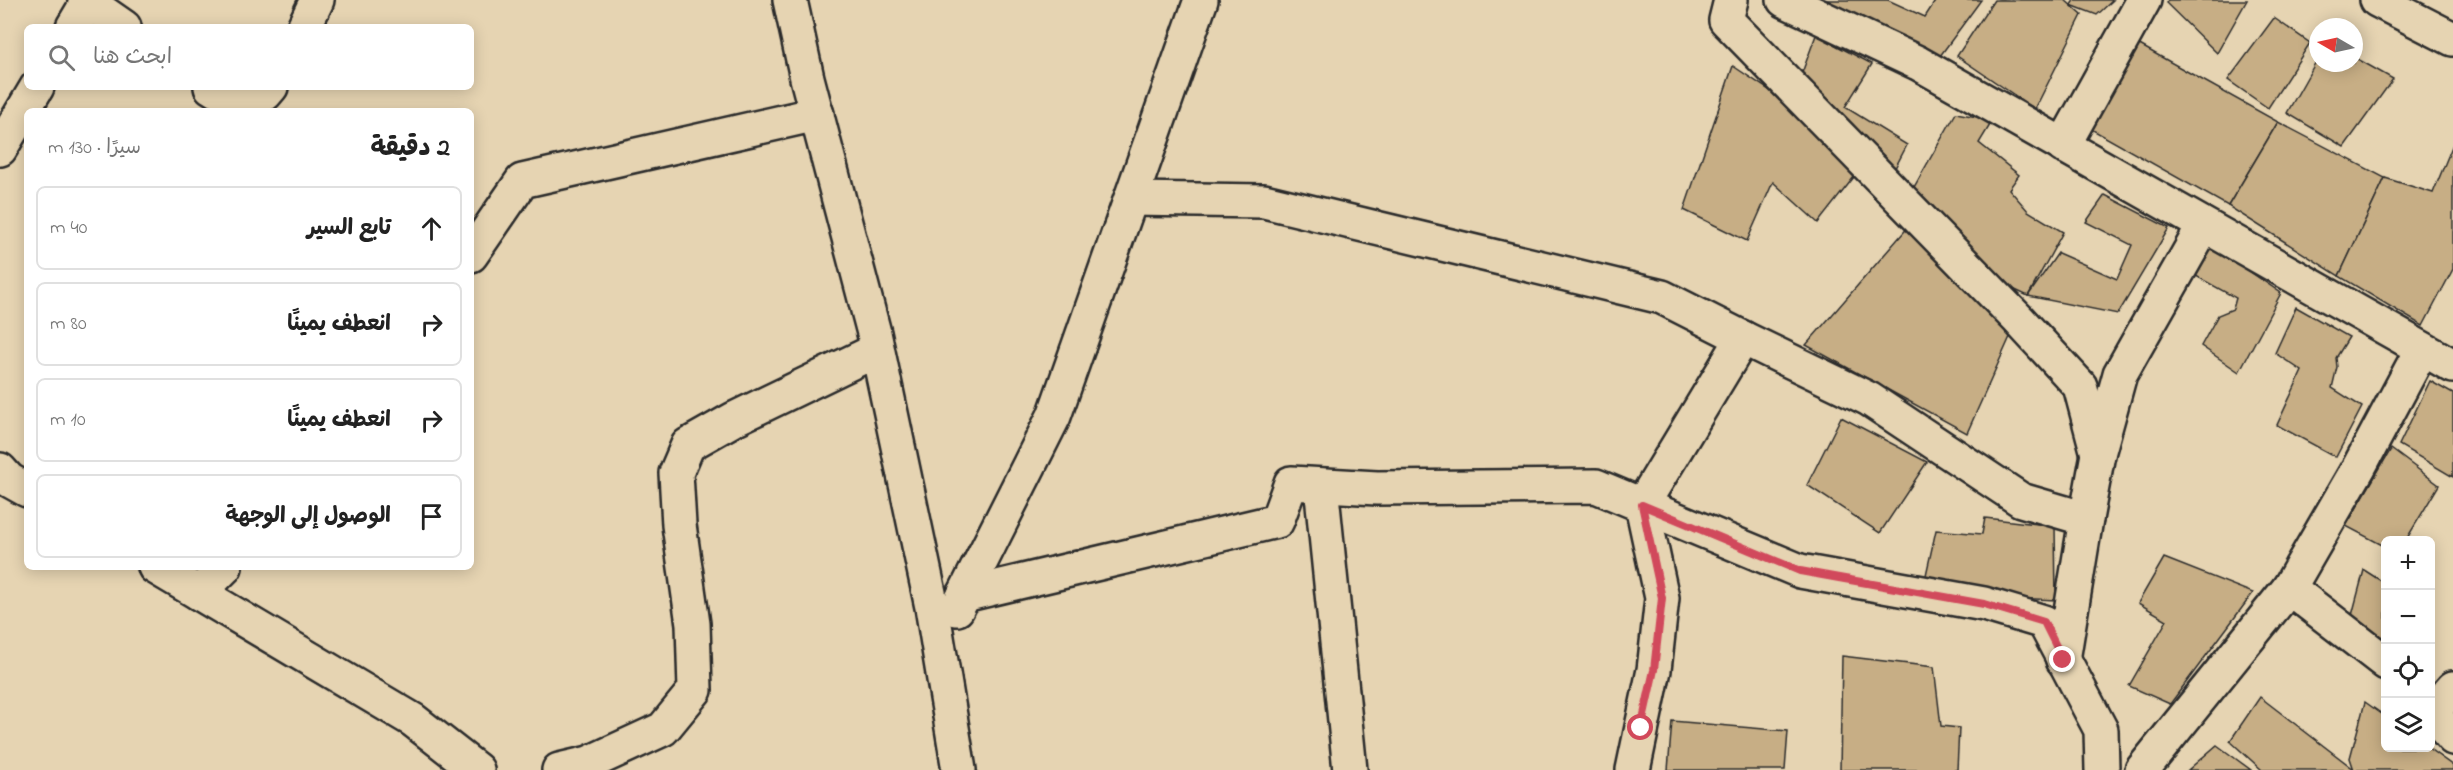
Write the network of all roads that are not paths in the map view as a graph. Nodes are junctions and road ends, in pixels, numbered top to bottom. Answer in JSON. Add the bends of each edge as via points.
{"nodes":[{"id":1,"x":317,"y":0,"type":"edge"},
{"id":2,"x":790,"y":0,"type":"edge"},
{"id":3,"x":1201,"y":0,"type":"edge"},
{"id":4,"x":1731,"y":0,"type":"edge"},
{"id":5,"x":1784,"y":0,"type":"edge"},
{"id":6,"x":2144,"y":0,"type":"edge"},
{"id":7,"x":2377,"y":0,"type":"edge"},
{"id":8,"x":84,"y":7,"type":"edge"},
{"id":9,"x":118,"y":24,"type":"edge"},
{"id":10,"x":305,"y":24,"type":"edge"},
{"id":11,"x":2453,"y":39,"type":"edge"},
{"id":12,"x":35,"y":90,"type":"edge"},
{"id":13,"x":216,"y":90,"type":"edge"},
{"id":14,"x":268,"y":90,"type":"edge"},
{"id":15,"x":24,"y":108,"type":"edge"},
{"id":16,"x":24,"y":109,"type":"edge"},
{"id":17,"x":817,"y":114,"type":"junction"},
{"id":18,"x":2063,"y":146,"type":"junction"},
{"id":19,"x":0,"y":149,"type":"edge"},
{"id":20,"x":1131,"y":199,"type":"junction"},
{"id":21,"x":2204,"y":226,"type":"junction"},
{"id":22,"x":474,"y":251,"type":"edge"},
{"id":23,"x":1743,"y":338,"type":"junction"},
{"id":24,"x":2422,"y":349,"type":"junction"},
{"id":25,"x":877,"y":350,"type":"junction"},
{"id":26,"x":2453,"y":366,"type":"edge"},
{"id":27,"x":2098,"y":454,"type":"junction"},
{"id":28,"x":0,"y":470,"type":"edge"},
{"id":29,"x":1321,"y":485,"type":"junction"},
{"id":30,"x":24,"y":488,"type":"edge"},
{"id":31,"x":1642,"y":505,"type":"junction"},
{"id":32,"x":2086,"y":519,"type":"junction"},
{"id":33,"x":160,"y":570,"type":"edge"},
{"id":34,"x":222,"y":570,"type":"edge"},
{"id":35,"x":2289,"y":588,"type":"junction"},
{"id":36,"x":199,"y":593,"type":"junction"},
{"id":37,"x":964,"y":595,"type":"junction"},
{"id":38,"x":939,"y":645,"type":"junction"},
{"id":39,"x":2063,"y":660,"type":"junction"},
{"id":40,"x":2381,"y":660,"type":"edge"},
{"id":41,"x":2453,"y":688,"type":"edge"},
{"id":42,"x":2435,"y":708,"type":"edge"},
{"id":43,"x":2435,"y":717,"type":"edge"},
{"id":44,"x":2453,"y":738,"type":"edge"},
{"id":45,"x":477,"y":770,"type":"edge"},
{"id":46,"x":559,"y":770,"type":"edge"},
{"id":47,"x":959,"y":770,"type":"edge"},
{"id":48,"x":1350,"y":770,"type":"edge"},
{"id":49,"x":1634,"y":770,"type":"edge"},
{"id":50,"x":2102,"y":770,"type":"edge"},
{"id":51,"x":2142,"y":770,"type":"edge"}],
"edges":[{"from":1,"to":10,"type":"street"},
{"from":2,"to":17,"type":"street"},
{"from":3,"to":20,"type":"street"},
{"from":4,"to":27,"type":"street","via":[[1726,20],[2080,386]]},
{"from":5,"to":18,"type":"street","via":[[1918,63]]},
{"from":6,"to":18,"type":"street"},
{"from":7,"to":11,"type":"street"},
{"from":8,"to":9,"type":"street"},
{"from":12,"to":15,"type":"street"},
{"from":13,"to":14,"type":"street","via":[[248,98]]},
{"from":16,"to":19,"type":"street"},
{"from":17,"to":22,"type":"street","via":[[522,181]]},
{"from":17,"to":25,"type":"street"},
{"from":18,"to":21,"type":"street"},
{"from":20,"to":23,"type":"street","via":[[1264,201],[1662,297]]},
{"from":20,"to":37,"type":"street","via":[[1054,416]]},
{"from":21,"to":24,"type":"street"},
{"from":21,"to":27,"type":"street","via":[[2120,374]]},
{"from":23,"to":31,"type":"street"},
{"from":23,"to":32,"type":"street","via":[[1869,399],[2021,500]]},
{"from":24,"to":26,"type":"street"},
{"from":24,"to":35,"type":"street"},
{"from":25,"to":38,"type":"street"},
{"from":25,"to":46,"type":"street","via":[[688,445],[676,473],[693,624],[695,690],[663,729],[589,763]]},
{"from":27,"to":32,"type":"street"},
{"from":28,"to":30,"type":"street"},
{"from":29,"to":31,"type":"street","via":[[1596,486]]},
{"from":29,"to":37,"type":"street","via":[[1291,483],[1277,521]]},
{"from":29,"to":48,"type":"street"},
{"from":31,"to":39,"type":"street","via":[[1800,571],[1984,604],[2044,622]]},
{"from":31,"to":49,"type":"street","via":[[1662,598],[1654,670]]},
{"from":32,"to":39,"type":"street"},
{"from":33,"to":36,"type":"street"},
{"from":34,"to":36,"type":"street"},
{"from":35,"to":40,"type":"street"},
{"from":35,"to":51,"type":"street"},
{"from":36,"to":45,"type":"street","via":[[413,720]]},
{"from":37,"to":38,"type":"street"},
{"from":38,"to":47,"type":"street"},
{"from":39,"to":50,"type":"street","via":[[2101,730]]},
{"from":41,"to":42,"type":"street"},
{"from":43,"to":44,"type":"street"}]}
